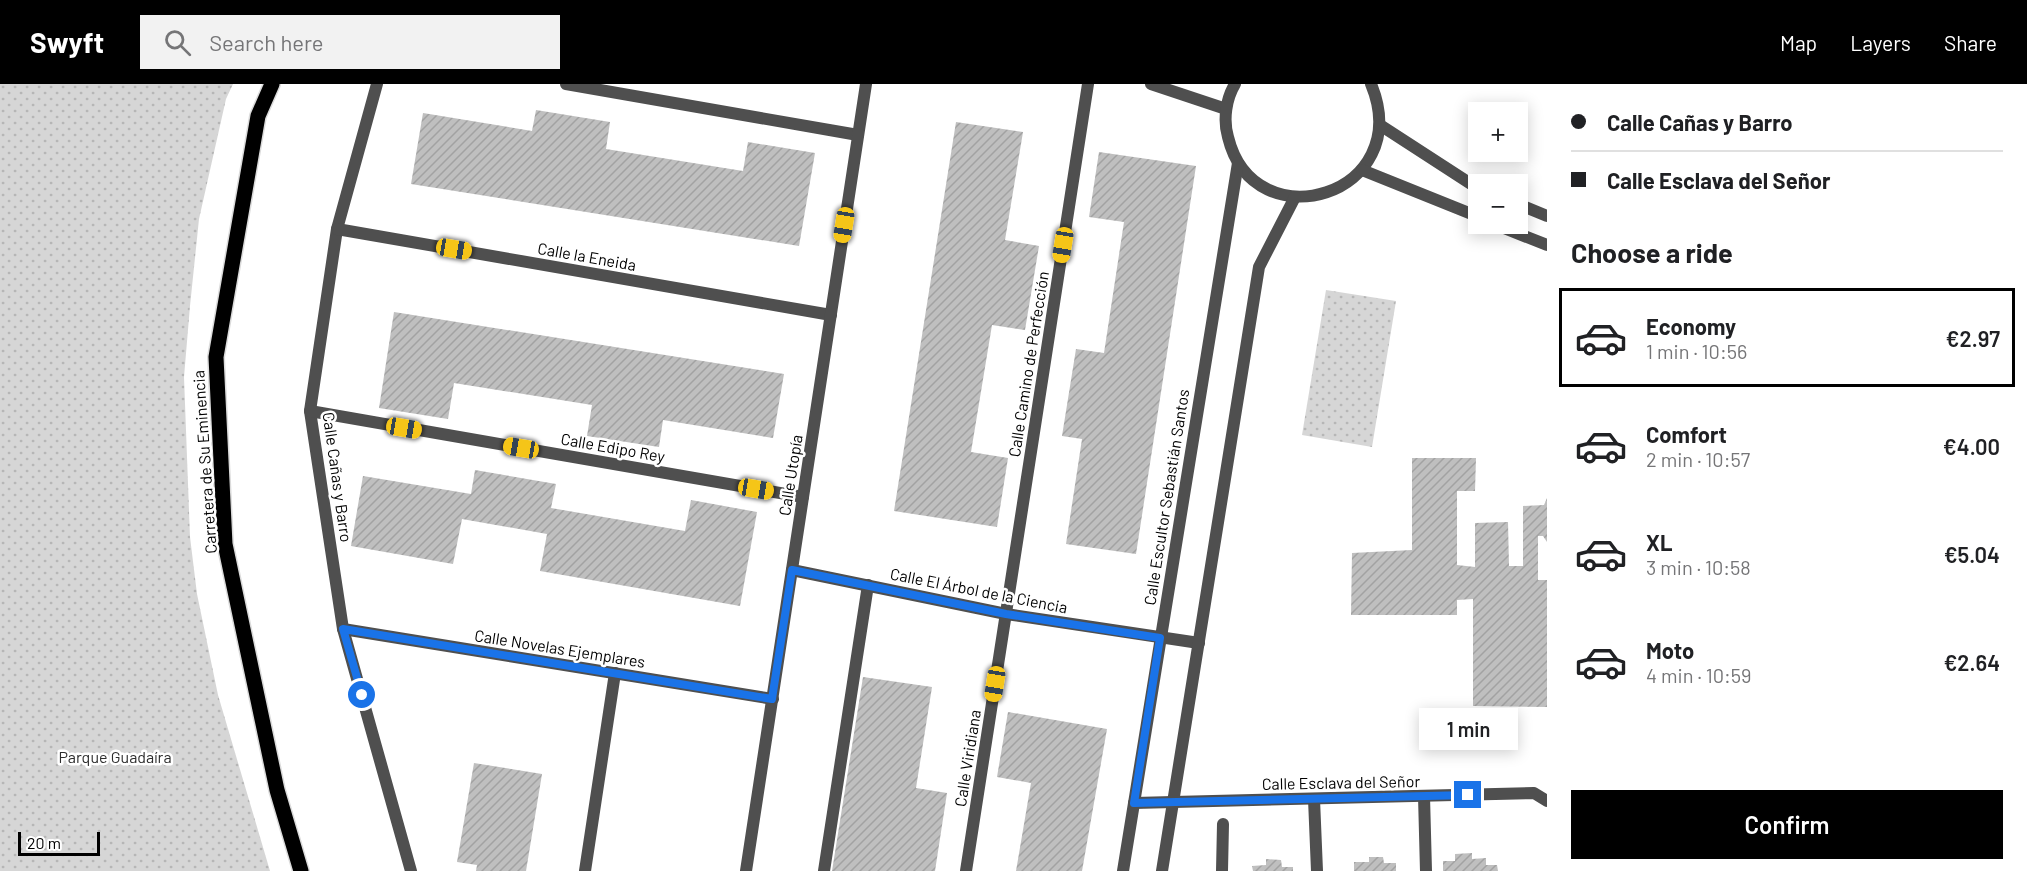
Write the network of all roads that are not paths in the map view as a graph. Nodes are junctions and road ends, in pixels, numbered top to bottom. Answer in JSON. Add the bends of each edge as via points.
{"nodes":[{"id":1,"x":272,"y":84,"type":"edge"},
{"id":2,"x":377,"y":84,"type":"edge"},
{"id":3,"x":566,"y":84,"type":"edge"},
{"id":4,"x":866,"y":84,"type":"edge"},
{"id":5,"x":1088,"y":84,"type":"edge"},
{"id":6,"x":1151,"y":84,"type":"edge"},
{"id":7,"x":1235,"y":84,"type":"edge"},
{"id":8,"x":1371,"y":84,"type":"edge"},
{"id":9,"x":1226,"y":109,"type":"junction"},
{"id":10,"x":1380,"y":125,"type":"junction"},
{"id":11,"x":858,"y":135,"type":"junction"},
{"id":12,"x":1238,"y":163,"type":"junction"},
{"id":13,"x":1362,"y":170,"type":"junction"},
{"id":14,"x":1468,"y":182,"type":"edge"},
{"id":15,"x":1295,"y":197,"type":"junction"},
{"id":16,"x":1528,"y":208,"type":"edge"},
{"id":17,"x":1468,"y":213,"type":"edge"},
{"id":18,"x":1547,"y":216,"type":"edge"},
{"id":19,"x":337,"y":229,"type":"junction"},
{"id":20,"x":1519,"y":234,"type":"edge"},
{"id":21,"x":1547,"y":245,"type":"edge"},
{"id":22,"x":831,"y":315,"type":"junction"},
{"id":23,"x":310,"y":411,"type":"junction"},
{"id":24,"x":803,"y":497,"type":"junction"},
{"id":25,"x":792,"y":570,"type":"junction"},
{"id":26,"x":868,"y":585,"type":"junction"},
{"id":27,"x":1006,"y":614,"type":"junction"},
{"id":28,"x":343,"y":629,"type":"junction"},
{"id":29,"x":1160,"y":638,"type":"junction"},
{"id":30,"x":1199,"y":643,"type":"junction"},
{"id":31,"x":615,"y":673,"type":"junction"},
{"id":32,"x":772,"y":699,"type":"junction"},
{"id":33,"x":1424,"y":796,"type":"junction"},
{"id":34,"x":1314,"y":799,"type":"junction"},
{"id":35,"x":1547,"y":801,"type":"edge"},
{"id":36,"x":1173,"y":802,"type":"junction"},
{"id":37,"x":1134,"y":803,"type":"junction"},
{"id":38,"x":1223,"y":824,"type":"dead end"},
{"id":39,"x":301,"y":871,"type":"edge"},
{"id":40,"x":411,"y":871,"type":"edge"},
{"id":41,"x":585,"y":871,"type":"edge"},
{"id":42,"x":746,"y":871,"type":"edge"},
{"id":43,"x":824,"y":871,"type":"edge"},
{"id":44,"x":966,"y":871,"type":"edge"},
{"id":45,"x":1123,"y":871,"type":"edge"},
{"id":46,"x":1162,"y":871,"type":"edge"},
{"id":47,"x":1222,"y":871,"type":"edge"},
{"id":48,"x":1317,"y":871,"type":"edge"},
{"id":49,"x":1426,"y":871,"type":"edge"}],
"edges":[{"from":1,"to":39,"type":"main road","name":"Carretera de Su Eminencia","via":[[258,116],[216,357],[225,544],[277,790]]},
{"from":2,"to":19,"type":"street","name":"Calle Cañas y Barro"},
{"from":3,"to":11,"type":"street"},
{"from":4,"to":11,"type":"street","name":"Calle Utopía"},
{"from":5,"to":27,"type":"street","name":"Calle Camino de Perfección"},
{"from":6,"to":9,"type":"street"},
{"from":7,"to":9,"type":"street"},
{"from":8,"to":10,"type":"street"},
{"from":9,"to":12,"type":"street","via":[[1225,128]]},
{"from":10,"to":13,"type":"street","via":[[1374,149]]},
{"from":10,"to":14,"type":"street"},
{"from":11,"to":22,"type":"street","name":"Calle Utopía"},
{"from":12,"to":15,"type":"street","via":[[1253,180]]},
{"from":12,"to":29,"type":"street","name":"Calle Escultor Sebastián Santos"},
{"from":13,"to":15,"type":"street","via":[[1342,186],[1320,195]]},
{"from":13,"to":17,"type":"street"},
{"from":15,"to":30,"type":"street","via":[[1259,267]]},
{"from":16,"to":18,"type":"street"},
{"from":19,"to":22,"type":"street","name":"Calle la Eneida"},
{"from":19,"to":23,"type":"street","name":"Calle Cañas y Barro"},
{"from":20,"to":21,"type":"street"},
{"from":22,"to":24,"type":"street","name":"Calle Utopía"},
{"from":23,"to":24,"type":"street","name":"Calle Edipo Rey"},
{"from":23,"to":28,"type":"street","name":"Calle Cañas y Barro"},
{"from":24,"to":25,"type":"street","name":"Calle Utopía"},
{"from":25,"to":26,"type":"street","name":"Calle El Árbol de la Ciencia"},
{"from":25,"to":32,"type":"street","name":"Calle Utopía"},
{"from":26,"to":27,"type":"street","name":"Calle El Árbol de la Ciencia"},
{"from":26,"to":43,"type":"street"},
{"from":27,"to":29,"type":"street","name":"Calle El Árbol de la Ciencia"},
{"from":27,"to":44,"type":"street","name":"Calle Viridiana"},
{"from":28,"to":31,"type":"street","name":"Calle Novelas Ejemplares"},
{"from":28,"to":40,"type":"street","name":"Calle Cañas y Barro"},
{"from":29,"to":30,"type":"street","name":"Calle El Árbol de la Ciencia"},
{"from":29,"to":37,"type":"street","name":"Calle Escultor Sebastián Santos"},
{"from":30,"to":36,"type":"street"},
{"from":31,"to":32,"type":"street","name":"Calle Novelas Ejemplares"},
{"from":31,"to":41,"type":"street"},
{"from":32,"to":42,"type":"street","name":"Calle Utopía"},
{"from":33,"to":34,"type":"street","name":"Calle Esclava del Señor"},
{"from":33,"to":35,"type":"street","name":"Calle Esclava del Señor","via":[[1534,793]]},
{"from":33,"to":49,"type":"street"},
{"from":34,"to":36,"type":"street","name":"Calle Esclava del Señor"},
{"from":34,"to":48,"type":"street"},
{"from":36,"to":37,"type":"street","name":"Calle Esclava del Señor"},
{"from":36,"to":46,"type":"street"},
{"from":37,"to":45,"type":"street","name":"Calle Escultor Sebastián Santos"},
{"from":38,"to":47,"type":"street"}]}
